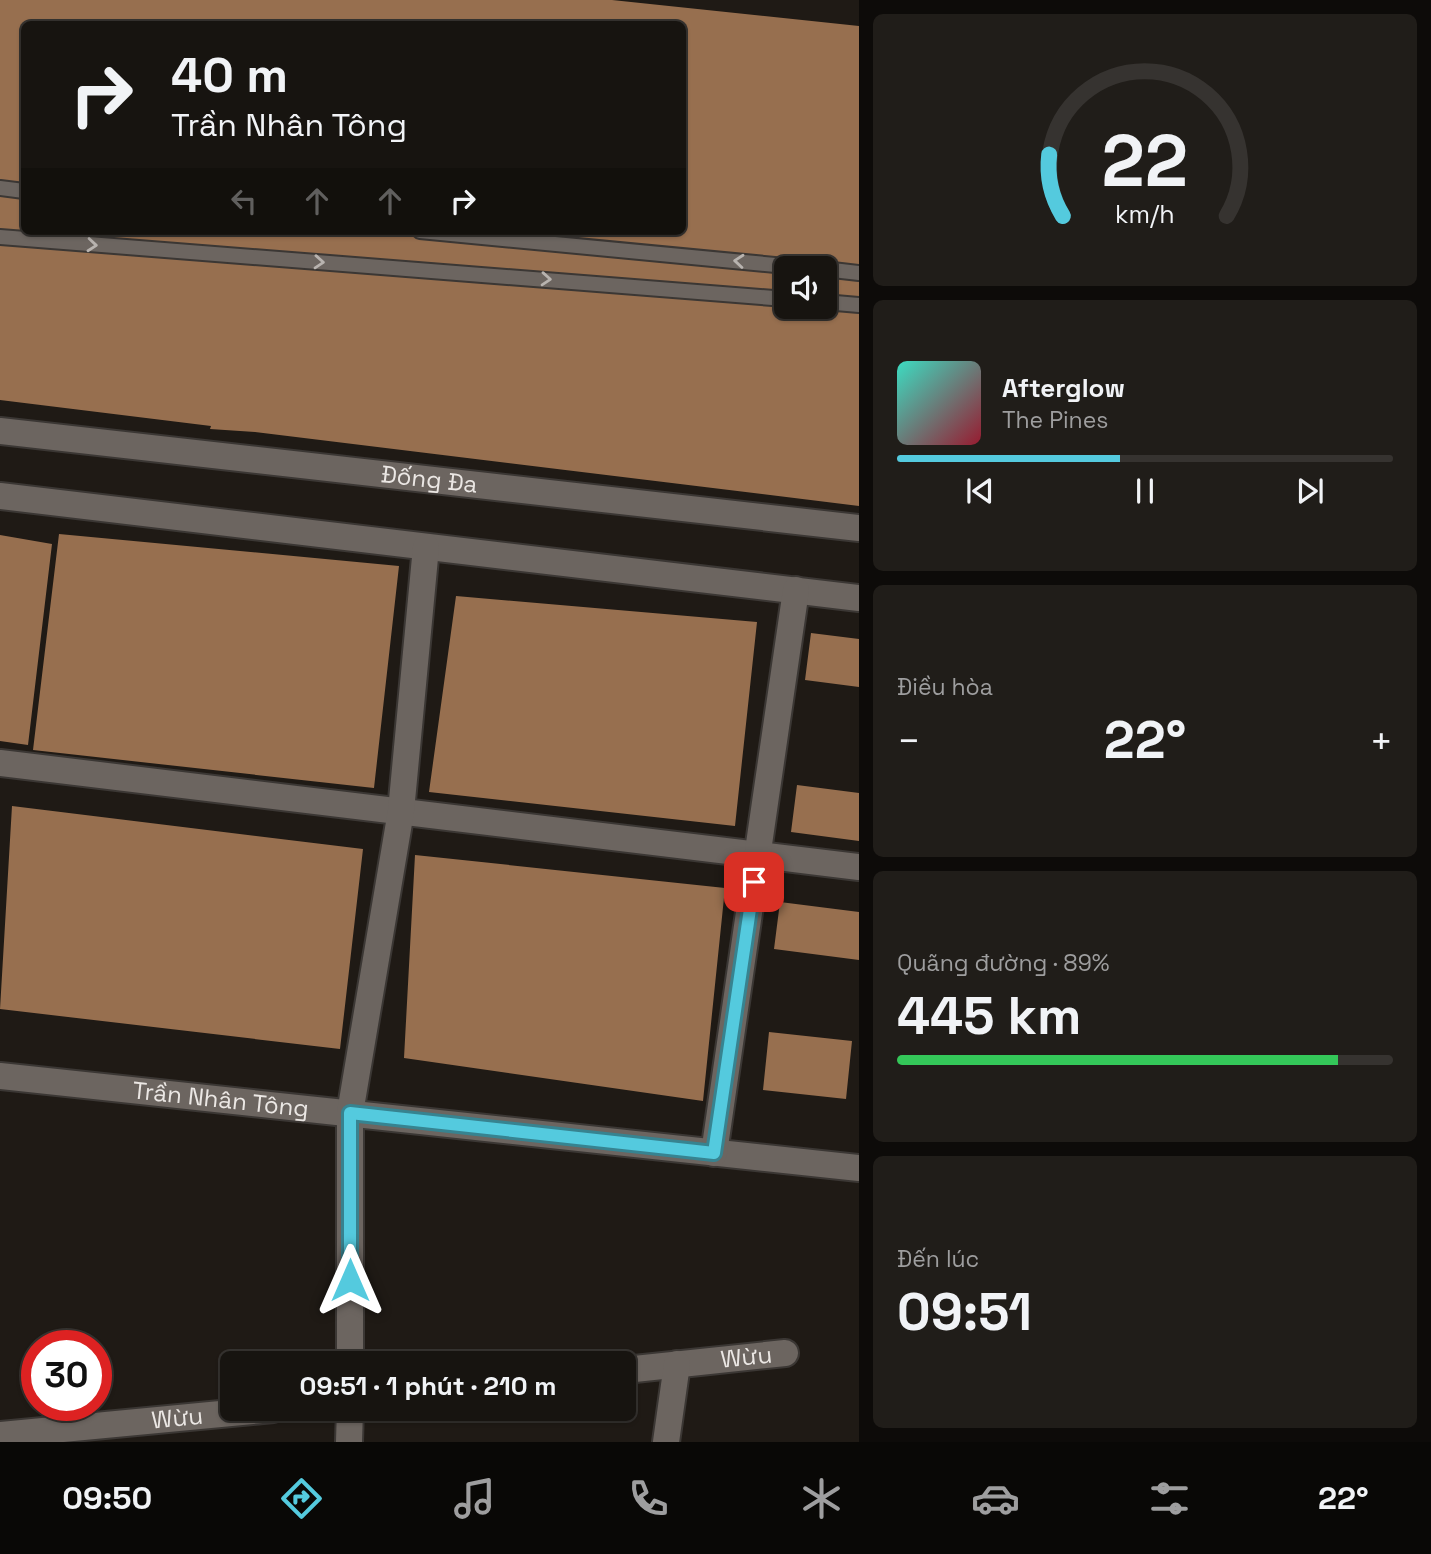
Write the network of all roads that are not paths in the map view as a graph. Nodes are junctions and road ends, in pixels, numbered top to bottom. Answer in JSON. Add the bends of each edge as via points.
{"nodes":[{"id":1,"x":0,"y":188,"type":"edge"},
{"id":2,"x":21,"y":191,"type":"edge"},
{"id":3,"x":462,"y":235,"type":"edge"},
{"id":4,"x":0,"y":237,"type":"edge"},
{"id":5,"x":774,"y":265,"type":"edge"},
{"id":6,"x":837,"y":270,"type":"edge"},
{"id":7,"x":859,"y":273,"type":"edge"},
{"id":8,"x":774,"y":298,"type":"edge"},
{"id":9,"x":837,"y":303,"type":"edge"},
{"id":10,"x":859,"y":305,"type":"edge"},
{"id":11,"x":0,"y":431,"type":"edge"},
{"id":12,"x":0,"y":496,"type":"edge"},
{"id":13,"x":859,"y":528,"type":"edge"},
{"id":14,"x":426,"y":547,"type":"junction"},
{"id":15,"x":796,"y":590,"type":"junction"},
{"id":16,"x":859,"y":598,"type":"edge"},
{"id":17,"x":0,"y":762,"type":"edge"},
{"id":18,"x":401,"y":811,"type":"junction"},
{"id":19,"x":757,"y":855,"type":"junction"},
{"id":20,"x":859,"y":867,"type":"edge"},
{"id":21,"x":0,"y":1076,"type":"edge"},
{"id":22,"x":350,"y":1113,"type":"junction"},
{"id":23,"x":714,"y":1153,"type":"junction"},
{"id":24,"x":859,"y":1168,"type":"edge"},
{"id":25,"x":350,"y":1351,"type":"edge"},
{"id":26,"x":785,"y":1353,"type":"dead end"},
{"id":27,"x":677,"y":1364,"type":"junction"},
{"id":28,"x":636,"y":1369,"type":"edge"},
{"id":29,"x":220,"y":1414,"type":"edge"},
{"id":30,"x":350,"y":1421,"type":"edge"},
{"id":31,"x":0,"y":1435,"type":"edge"},
{"id":32,"x":349,"y":1442,"type":"edge"},
{"id":33,"x":666,"y":1442,"type":"edge"}],
"edges":[{"from":1,"to":2,"type":"lane"},
{"from":5,"to":3,"type":"lane","one_way":true},
{"from":4,"to":8,"type":"lane","one_way":true},
{"from":6,"to":7,"type":"lane"},
{"from":9,"to":10,"type":"lane"},
{"from":11,"to":13,"type":"street","name":"Đống Đa"},
{"from":12,"to":14,"type":"street"},
{"from":14,"to":15,"type":"street"},
{"from":14,"to":18,"type":"street"},
{"from":15,"to":16,"type":"street"},
{"from":15,"to":19,"type":"street"},
{"from":17,"to":18,"type":"street"},
{"from":18,"to":19,"type":"street"},
{"from":18,"to":22,"type":"street"},
{"from":19,"to":20,"type":"street"},
{"from":19,"to":23,"type":"street"},
{"from":21,"to":22,"type":"street","name":"Trần Nhân Tông"},
{"from":22,"to":23,"type":"street","name":"Trần Nhân Tông"},
{"from":22,"to":25,"type":"street"},
{"from":23,"to":24,"type":"street","name":"Trần Nhân Tông"},
{"from":26,"to":27,"type":"street","name":"Wừu"},
{"from":27,"to":28,"type":"street","name":"Wừu"},
{"from":27,"to":33,"type":"street"},
{"from":29,"to":31,"type":"street","name":"Wừu"},
{"from":30,"to":32,"type":"street"}]}
